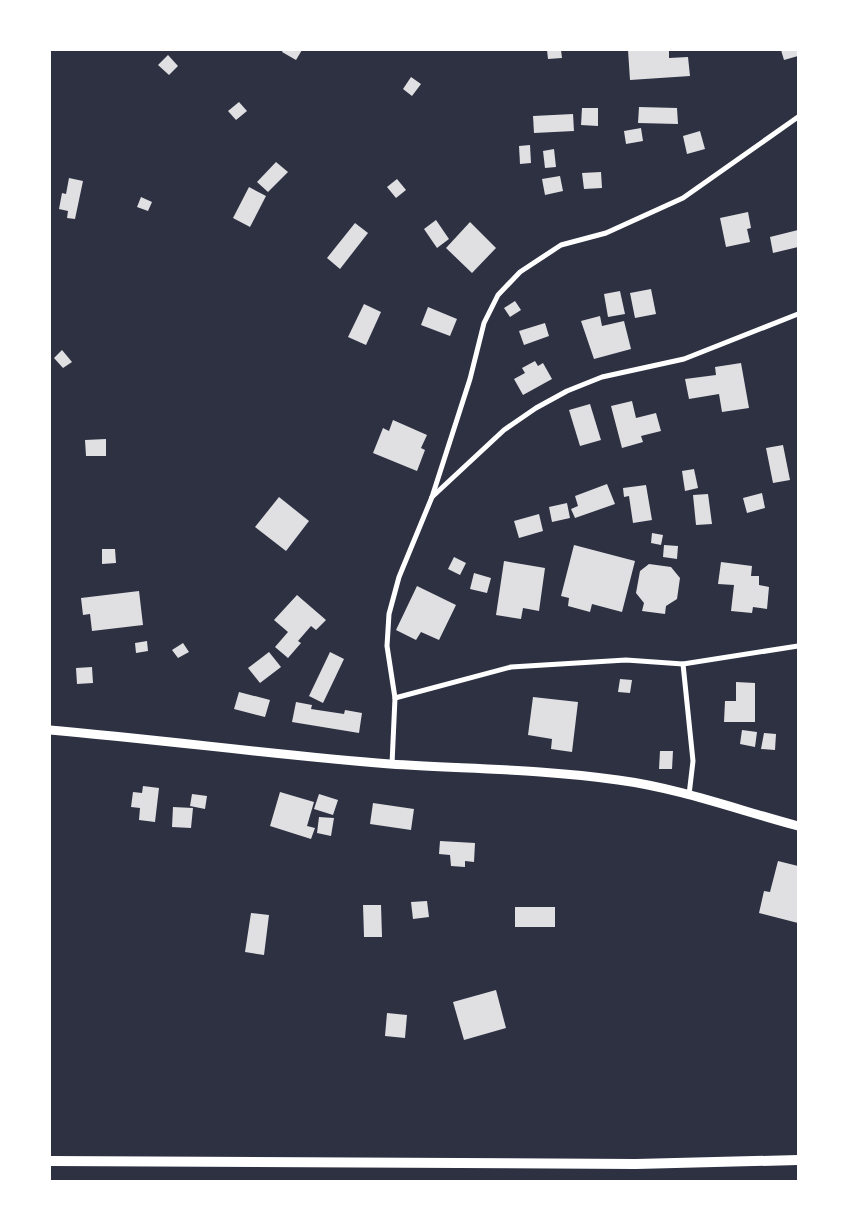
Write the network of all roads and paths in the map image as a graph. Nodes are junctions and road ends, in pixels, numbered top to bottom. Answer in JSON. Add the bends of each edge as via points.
{"nodes":[{"id":1,"x":798,"y":117,"type":"edge"},
{"id":2,"x":798,"y":314,"type":"edge"},
{"id":3,"x":432,"y":497,"type":"junction"},
{"id":4,"x":798,"y":646,"type":"edge"},
{"id":5,"x":683,"y":664,"type":"junction"},
{"id":6,"x":395,"y":698,"type":"junction"},
{"id":7,"x":50,"y":730,"type":"edge"},
{"id":8,"x":392,"y":764,"type":"junction"},
{"id":9,"x":689,"y":795,"type":"junction"},
{"id":10,"x":798,"y":826,"type":"edge"},
{"id":11,"x":798,"y":1160,"type":"edge"},
{"id":12,"x":50,"y":1161,"type":"edge"}],
"edges":[{"from":1,"to":3,"type":"street","via":[[683,198],[606,233],[561,245],[520,272],[498,295],[484,323],[470,379]]},
{"from":2,"to":3,"type":"street","via":[[684,359],[602,377],[567,391],[504,430]]},
{"from":3,"to":6,"type":"street","via":[[399,577],[389,614],[387,646]]},
{"from":4,"to":5,"type":"street"},
{"from":5,"to":6,"type":"street","via":[[626,660],[511,667]]},
{"from":5,"to":9,"type":"street","via":[[693,760]]},
{"from":6,"to":8,"type":"street"},
{"from":7,"to":8,"type":"street"},
{"from":8,"to":9,"type":"street","via":[[618,780]]},
{"from":9,"to":10,"type":"street"},
{"from":11,"to":12,"type":"main road","via":[[636,1164]]}]}
